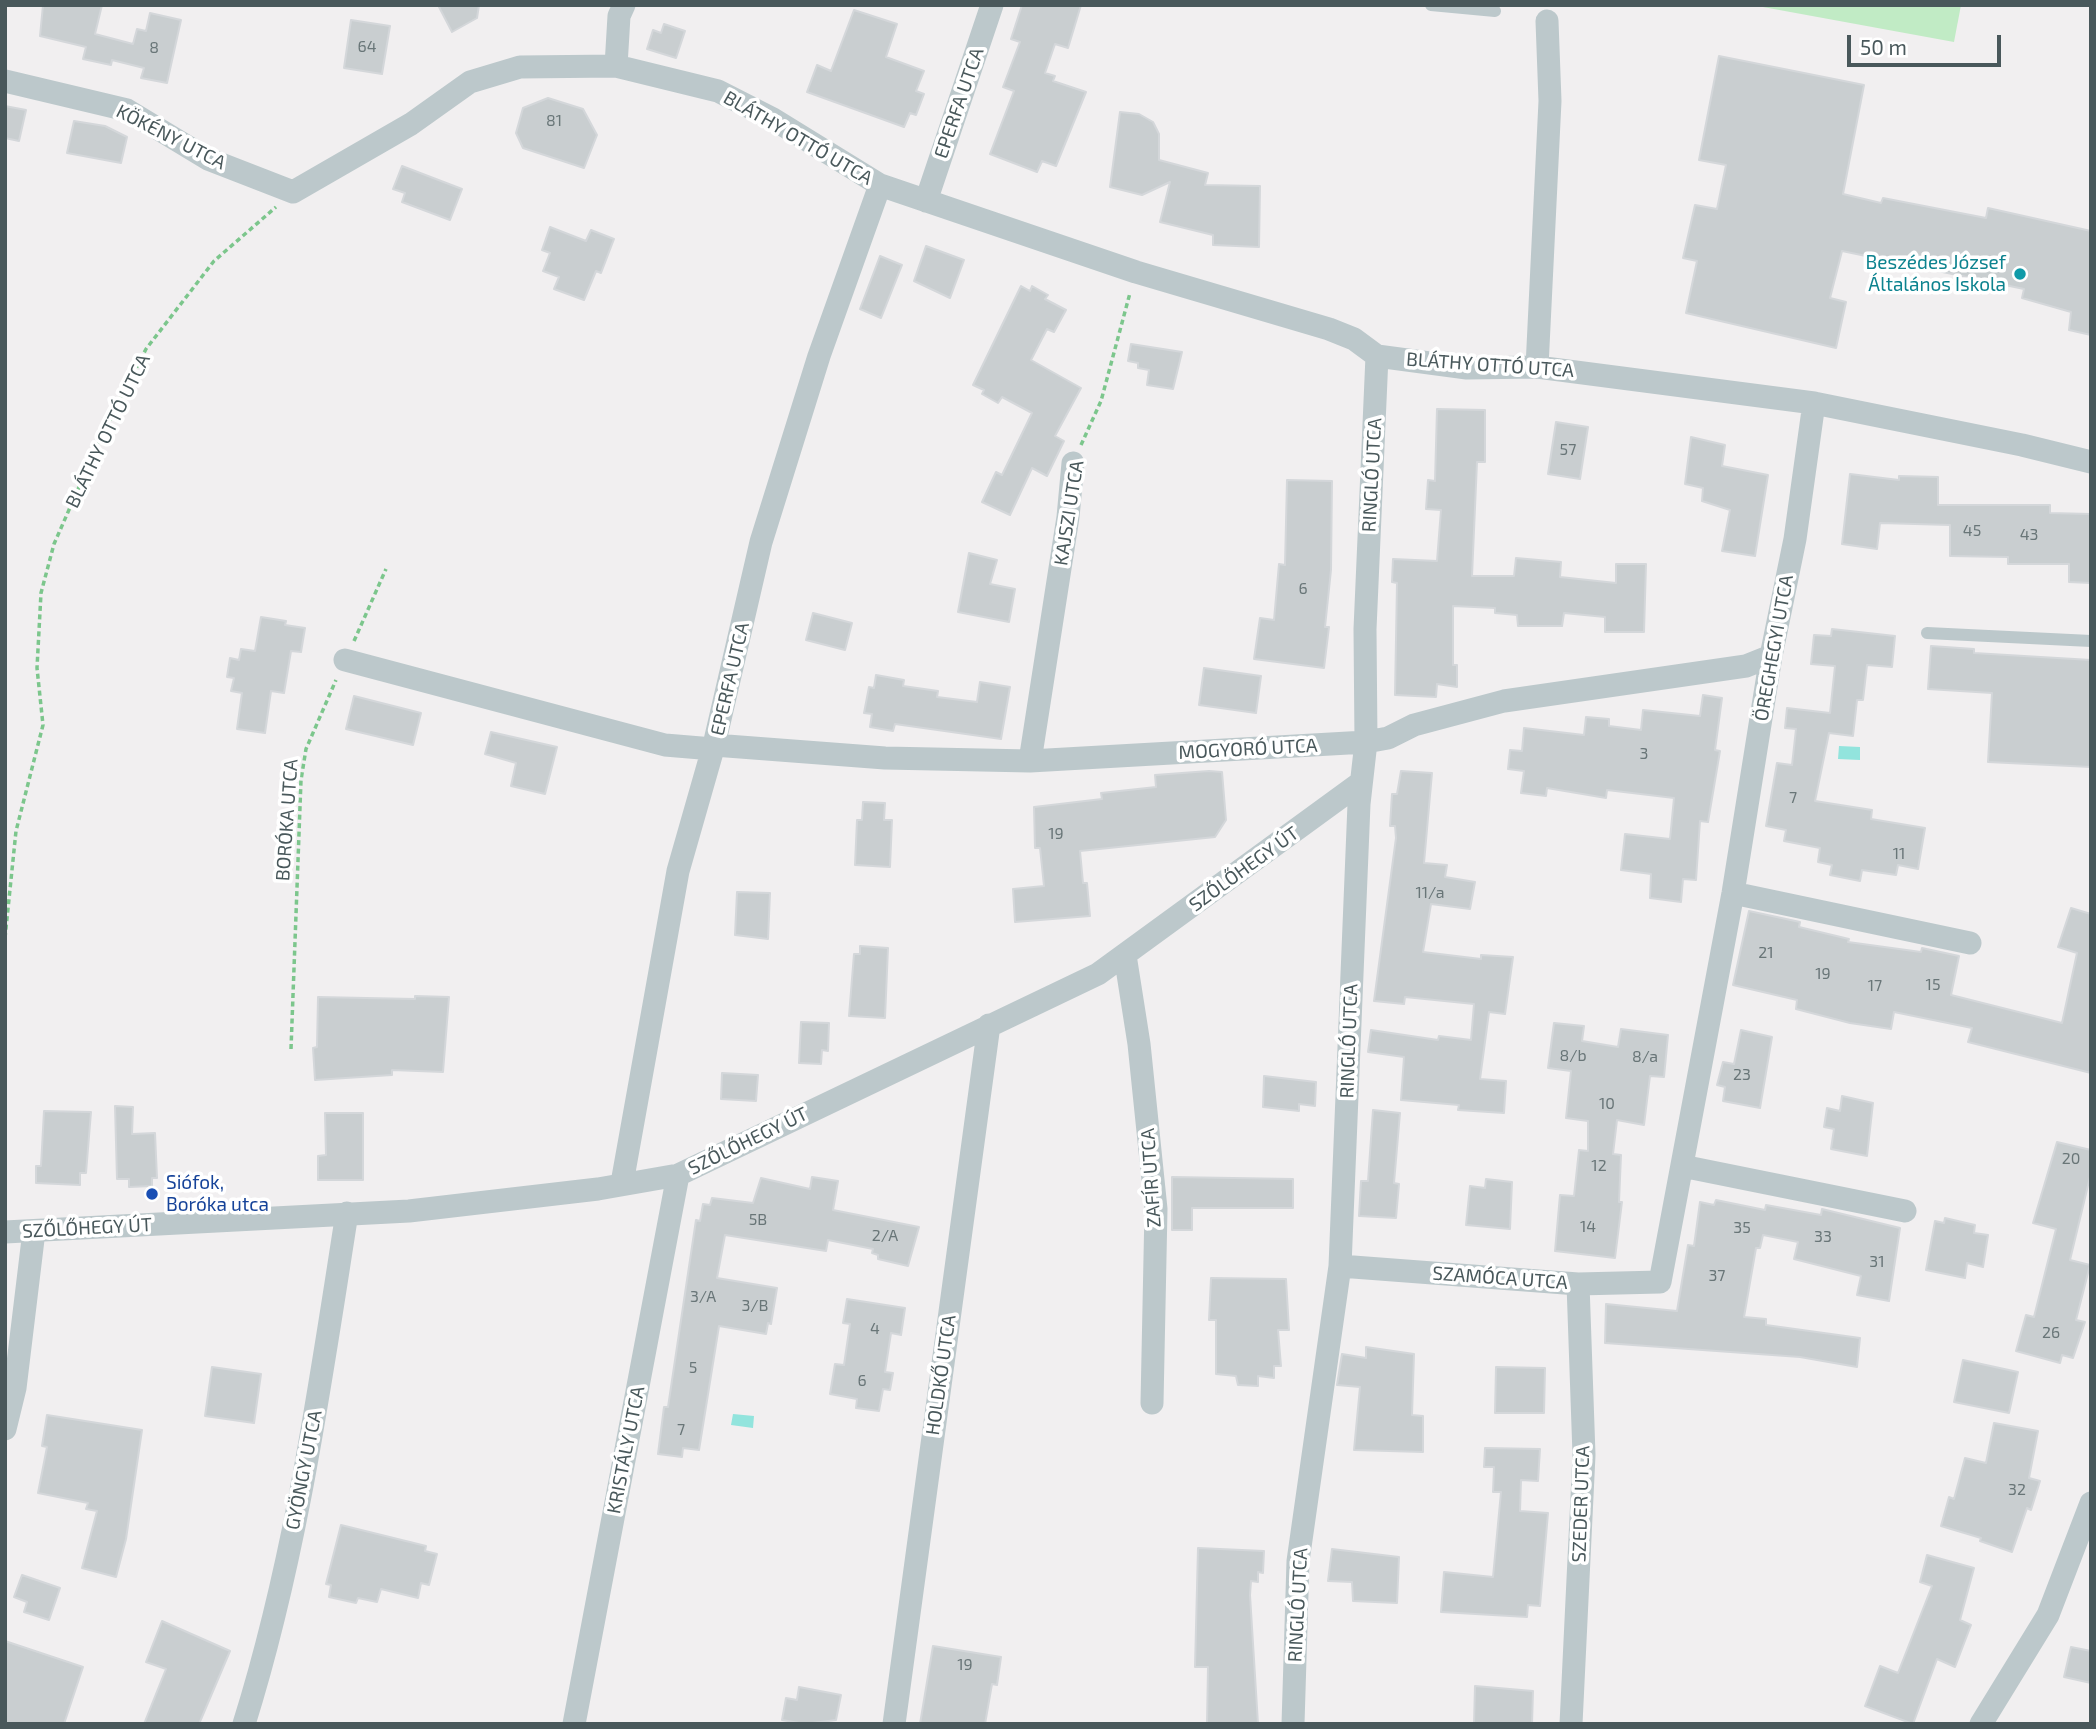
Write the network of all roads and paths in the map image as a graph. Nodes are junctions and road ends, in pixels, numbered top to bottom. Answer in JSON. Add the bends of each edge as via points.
{"nodes":[{"id":1,"x":624,"y":5,"type":"edge"},
{"id":2,"x":992,"y":5,"type":"edge"},
{"id":3,"x":1431,"y":5,"type":"edge"},
{"id":4,"x":1495,"y":11,"type":"dead end"},
{"id":5,"x":1547,"y":21,"type":"dead end"},
{"id":6,"x":616,"y":66,"type":"junction"},
{"id":7,"x":5,"y":81,"type":"edge"},
{"id":8,"x":880,"y":185,"type":"junction"},
{"id":9,"x":293,"y":192,"type":"junction"},
{"id":10,"x":926,"y":201,"type":"junction"},
{"id":11,"x":1136,"y":272,"type":"junction"},
{"id":12,"x":1377,"y":356,"type":"junction"},
{"id":13,"x":1538,"y":367,"type":"junction"},
{"id":14,"x":1814,"y":403,"type":"junction"},
{"id":15,"x":2091,"y":462,"type":"edge"},
{"id":16,"x":1073,"y":463,"type":"joint"},
{"id":17,"x":386,"y":569,"type":"dead end"},
{"id":18,"x":1927,"y":633,"type":"dead end"},
{"id":19,"x":2091,"y":641,"type":"edge"},
{"id":20,"x":1771,"y":656,"type":"junction"},
{"id":21,"x":345,"y":660,"type":"junction"},
{"id":22,"x":1366,"y":742,"type":"junction"},
{"id":23,"x":714,"y":747,"type":"junction"},
{"id":24,"x":1030,"y":761,"type":"junction"},
{"id":25,"x":1360,"y":783,"type":"junction"},
{"id":26,"x":1733,"y":893,"type":"junction"},
{"id":27,"x":5,"y":938,"type":"edge"},
{"id":28,"x":1970,"y":943,"type":"dead end"},
{"id":29,"x":1125,"y":955,"type":"junction"},
{"id":30,"x":989,"y":1026,"type":"junction"},
{"id":31,"x":291,"y":1049,"type":"dead end"},
{"id":32,"x":1682,"y":1166,"type":"junction"},
{"id":33,"x":678,"y":1175,"type":"junction"},
{"id":34,"x":622,"y":1183,"type":"junction"},
{"id":35,"x":1905,"y":1211,"type":"dead end"},
{"id":36,"x":347,"y":1213,"type":"junction"},
{"id":37,"x":34,"y":1231,"type":"junction"},
{"id":38,"x":5,"y":1232,"type":"edge"},
{"id":39,"x":1340,"y":1266,"type":"junction"},
{"id":40,"x":1660,"y":1282,"type":"joint"},
{"id":41,"x":1578,"y":1284,"type":"junction"},
{"id":42,"x":1152,"y":1403,"type":"dead end"},
{"id":43,"x":5,"y":1429,"type":"edge"},
{"id":44,"x":2091,"y":1503,"type":"edge"},
{"id":45,"x":244,"y":1724,"type":"edge"},
{"id":46,"x":574,"y":1724,"type":"edge"},
{"id":47,"x":894,"y":1724,"type":"edge"},
{"id":48,"x":1293,"y":1724,"type":"edge"},
{"id":49,"x":1571,"y":1724,"type":"edge"},
{"id":50,"x":1981,"y":1724,"type":"edge"}],
"edges":[{"from":1,"to":6,"type":"street"},
{"from":2,"to":10,"type":"street","name":"EPERFA UTCA"},
{"from":3,"to":4,"type":"lane"},
{"from":5,"to":13,"type":"street","via":[[1550,101]]},
{"from":6,"to":8,"type":"street","name":"BLÁTHY OTTÓ UTCA","via":[[718,91]]},
{"from":6,"to":9,"type":"street","name":"BLÁTHY OTTÓ UTCA","via":[[520,67],[470,82],[411,124]]},
{"from":7,"to":9,"type":"street","name":"KÖKÉNY UTCA","via":[[127,110],[208,159]]},
{"from":8,"to":10,"type":"street","name":"BLÁTHY OTTÓ UTCA"},
{"from":8,"to":23,"type":"street","name":"EPERFA UTCA","via":[[819,356],[761,542]]},
{"from":9,"to":27,"type":"path","name":"BLÁTHY OTTÓ UTCA","via":[[214,261],[146,349],[54,544],[40,605],[37,668],[43,725],[16,831]]},
{"from":10,"to":11,"type":"street","name":"BLÁTHY OTTÓ UTCA"},
{"from":11,"to":12,"type":"street","name":"BLÁTHY OTTÓ UTCA","via":[[1329,329],[1354,339]]},
{"from":11,"to":16,"type":"path","name":"KAJSZI UTCA","via":[[1101,401]]},
{"from":12,"to":13,"type":"street","name":"BLÁTHY OTTÓ UTCA","via":[[1467,368]]},
{"from":12,"to":22,"type":"street","name":"RINGLÓ UTCA","via":[[1365,629]]},
{"from":13,"to":14,"type":"street","name":"BLÁTHY OTTÓ UTCA"},
{"from":14,"to":15,"type":"street","name":"BLÁTHY OTTÓ UTCA"},
{"from":14,"to":20,"type":"street","name":"ÖREGHEGYI UTCA","via":[[1795,539]]},
{"from":16,"to":24,"type":"street","name":"KAJSZI UTCA"},
{"from":17,"to":21,"type":"path","name":"BORÓKA UTCA"},
{"from":18,"to":19,"type":"lane"},
{"from":20,"to":22,"type":"street","name":"MOGYORÓ UTCA","via":[[1746,666],[1504,701]]},
{"from":20,"to":26,"type":"street","name":"ÖREGHEGYI UTCA"},
{"from":21,"to":23,"type":"street","name":"MOGYORÓ UTCA","via":[[664,745]]},
{"from":21,"to":31,"type":"path","name":"BORÓKA UTCA","via":[[306,750],[301,780]]},
{"from":22,"to":24,"type":"street","name":"MOGYORÓ UTCA"},
{"from":22,"to":25,"type":"street","name":"RINGLÓ UTCA"},
{"from":23,"to":24,"type":"street","name":"MOGYORÓ UTCA"},
{"from":23,"to":34,"type":"street","name":"EPERFA UTCA","via":[[678,871]]},
{"from":25,"to":29,"type":"street","name":"SZŐLŐHEGY ÚT"},
{"from":25,"to":39,"type":"street","name":"RINGLÓ UTCA"},
{"from":26,"to":28,"type":"street"},
{"from":26,"to":32,"type":"street","name":"ÖREGHEGYI UTCA"},
{"from":29,"to":30,"type":"street","name":"SZŐLŐHEGY ÚT","via":[[1098,974]]},
{"from":29,"to":42,"type":"street","name":"ZAFÍR UTCA","via":[[1156,1209]]},
{"from":30,"to":33,"type":"street","name":"SZŐLŐHEGY ÚT"},
{"from":30,"to":47,"type":"street","name":"HOLDKŐ UTCA"},
{"from":32,"to":35,"type":"street"},
{"from":32,"to":40,"type":"street","name":"ÖREGHEGYI UTCA"},
{"from":33,"to":34,"type":"street","name":"SZŐLŐHEGY ÚT"},
{"from":33,"to":46,"type":"street","name":"KRISTÁLY UTCA"},
{"from":34,"to":36,"type":"street","name":"SZŐLŐHEGY ÚT","via":[[409,1211]]},
{"from":36,"to":37,"type":"street","name":"SZŐLŐHEGY ÚT"},
{"from":36,"to":45,"type":"street","name":"GYÖNGY UTCA","via":[[310,1450],[259,1677]]},
{"from":37,"to":38,"type":"street","name":"SZŐLŐHEGY ÚT"},
{"from":37,"to":43,"type":"street","via":[[15,1388]]},
{"from":39,"to":41,"type":"street","name":"SZAMÓCA UTCA"},
{"from":39,"to":48,"type":"street","name":"RINGLÓ UTCA","via":[[1298,1561]]},
{"from":40,"to":41,"type":"street","name":"SZAMÓCA UTCA"},
{"from":41,"to":49,"type":"street","name":"SZEDER UTCA","via":[[1584,1455]]},
{"from":44,"to":50,"type":"street","via":[[2048,1615]]}]}
